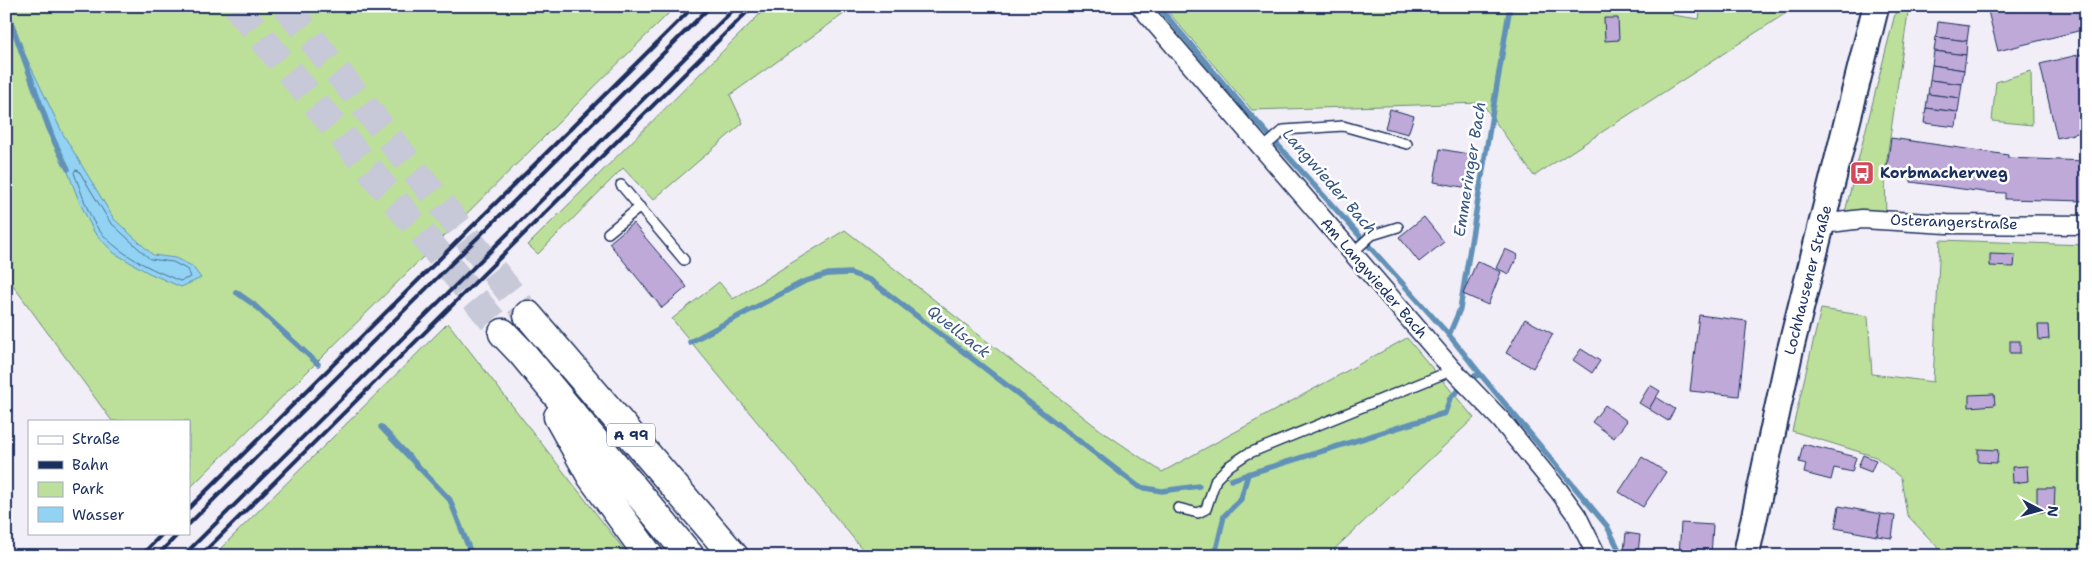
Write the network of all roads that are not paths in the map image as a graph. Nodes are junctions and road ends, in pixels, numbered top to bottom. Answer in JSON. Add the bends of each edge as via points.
{"nodes":[{"id":1,"x":1140,"y":6,"type":"edge"},
{"id":2,"x":1876,"y":6,"type":"edge"},
{"id":3,"x":1407,"y":144,"type":"dead end"},
{"id":4,"x":1266,"y":146,"type":"junction"},
{"id":5,"x":621,"y":185,"type":"dead end"},
{"id":6,"x":640,"y":207,"type":"junction"},
{"id":7,"x":1822,"y":224,"type":"junction"},
{"id":8,"x":2086,"y":225,"type":"edge"},
{"id":9,"x":1398,"y":227,"type":"dead end"},
{"id":10,"x":608,"y":233,"type":"dead end"},
{"id":11,"x":1356,"y":250,"type":"junction"},
{"id":12,"x":684,"y":260,"type":"dead end"},
{"id":13,"x":528,"y":315,"type":"tunnel mouth"},
{"id":14,"x":1456,"y":374,"type":"junction"},
{"id":15,"x":1178,"y":508,"type":"dead end"},
{"id":16,"x":649,"y":556,"type":"edge"},
{"id":17,"x":690,"y":556,"type":"edge"},
{"id":18,"x":734,"y":556,"type":"edge"},
{"id":19,"x":1597,"y":556,"type":"edge"},
{"id":20,"x":1746,"y":556,"type":"edge"}],
"edges":[{"from":1,"to":4,"type":"street","name":"Am Langwieder Bach"},
{"from":2,"to":7,"type":"main road","name":"Lochhausener Straße"},
{"from":3,"to":4,"type":"lane","via":[[1343,126],[1284,130]]},
{"from":4,"to":11,"type":"street","name":"Am Langwieder Bach"},
{"from":5,"to":6,"type":"lane"},
{"from":6,"to":10,"type":"lane"},
{"from":6,"to":12,"type":"lane"},
{"from":7,"to":8,"type":"street","name":"Osterangerstraße","via":[[1862,219],[1948,224]]},
{"from":7,"to":20,"type":"main road","name":"Lochhausener Straße","via":[[1786,370]]},
{"from":9,"to":11,"type":"lane","via":[[1372,235]]},
{"from":11,"to":14,"type":"street","name":"Am Langwieder Bach"},
{"from":13,"to":18,"type":"highway","number":"A 99"},
{"from":14,"to":15,"type":"lane","via":[[1247,454],[1228,466],[1216,479],[1206,509],[1198,513]]},
{"from":14,"to":19,"type":"street","name":"Am Langwieder Bach","via":[[1501,420],[1559,491],[1577,516]]},
{"from":16,"to":17,"type":"highway","number":"A 99","via":[[591,476],[512,343]]}]}
